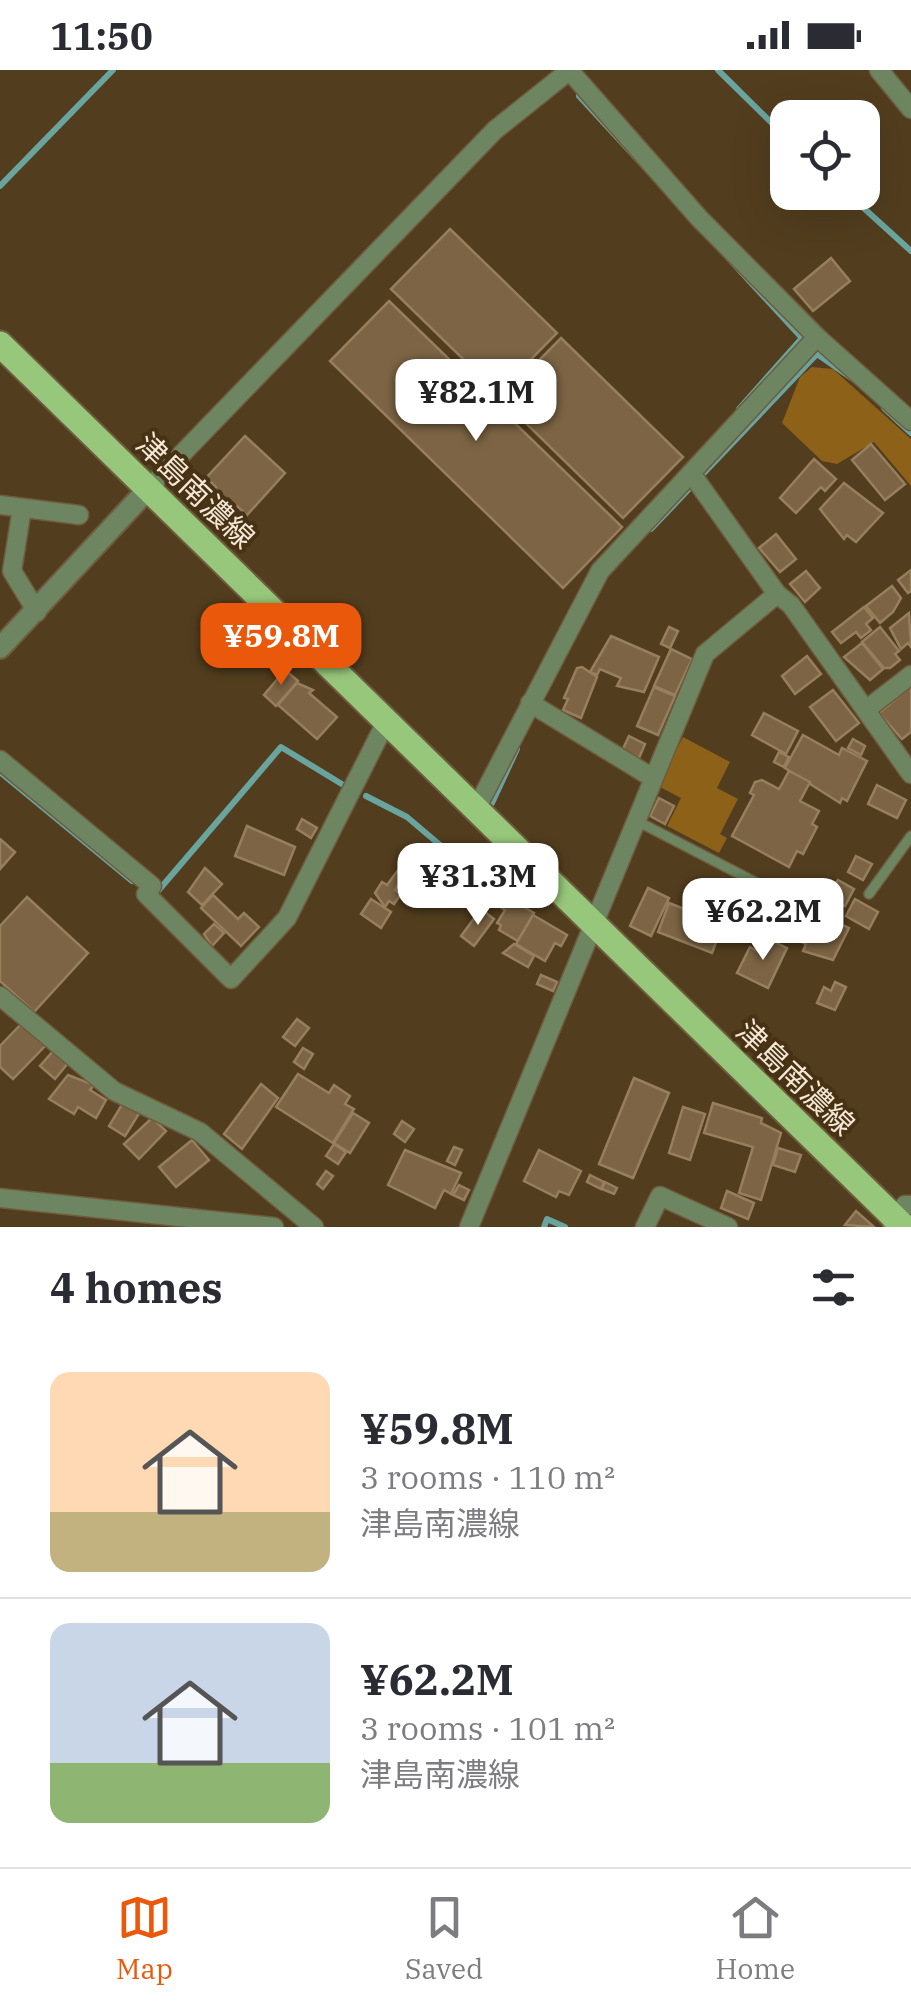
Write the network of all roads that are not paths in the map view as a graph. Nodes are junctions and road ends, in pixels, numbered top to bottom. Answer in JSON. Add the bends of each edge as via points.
{"nodes":[{"id":1,"x":570,"y":70,"type":"edge"},
{"id":2,"x":879,"y":70,"type":"edge"},
{"id":3,"x":911,"y":109,"type":"edge"},
{"id":4,"x":817,"y":337,"type":"junction"},
{"id":5,"x":0,"y":344,"type":"edge"},
{"id":6,"x":911,"y":421,"type":"edge"},
{"id":7,"x":691,"y":473,"type":"junction"},
{"id":8,"x":148,"y":489,"type":"junction"},
{"id":9,"x":0,"y":505,"type":"edge"},
{"id":10,"x":22,"y":508,"type":"junction"},
{"id":11,"x":79,"y":515,"type":"dead end"},
{"id":12,"x":777,"y":594,"type":"junction"},
{"id":13,"x":37,"y":612,"type":"junction"},
{"id":14,"x":0,"y":648,"type":"edge"},
{"id":15,"x":911,"y":675,"type":"edge"},
{"id":16,"x":530,"y":703,"type":"junction"},
{"id":17,"x":867,"y":710,"type":"junction"},
{"id":18,"x":386,"y":722,"type":"junction"},
{"id":19,"x":0,"y":760,"type":"edge"},
{"id":20,"x":911,"y":774,"type":"edge"},
{"id":21,"x":652,"y":778,"type":"junction"},
{"id":22,"x":475,"y":811,"type":"junction"},
{"id":23,"x":634,"y":820,"type":"junction"},
{"id":24,"x":911,"y":836,"type":"edge"},
{"id":25,"x":797,"y":885,"type":"dead end"},
{"id":26,"x":869,"y":894,"type":"dead end"},
{"id":27,"x":592,"y":926,"type":"junction"},
{"id":28,"x":0,"y":996,"type":"edge"},
{"id":29,"x":0,"y":1198,"type":"edge"},
{"id":30,"x":901,"y":1220,"type":"edge"},
{"id":31,"x":274,"y":1227,"type":"edge"},
{"id":32,"x":314,"y":1227,"type":"edge"},
{"id":33,"x":469,"y":1227,"type":"edge"},
{"id":34,"x":645,"y":1227,"type":"edge"},
{"id":35,"x":728,"y":1227,"type":"edge"}],
"edges":[{"from":1,"to":4,"type":"street","via":[[699,218]]},
{"from":1,"to":8,"type":"street","via":[[496,130]]},
{"from":2,"to":3,"type":"street"},
{"from":4,"to":6,"type":"street"},
{"from":4,"to":7,"type":"street"},
{"from":5,"to":8,"type":"main road","name":"津島南濃線"},
{"from":7,"to":12,"type":"street"},
{"from":7,"to":16,"type":"street","via":[[600,570]]},
{"from":8,"to":13,"type":"street"},
{"from":8,"to":18,"type":"main road","name":"津島南濃線"},
{"from":9,"to":10,"type":"street"},
{"from":10,"to":11,"type":"street"},
{"from":10,"to":13,"type":"street","via":[[12,570]]},
{"from":12,"to":17,"type":"street"},
{"from":12,"to":21,"type":"street","via":[[705,654]]},
{"from":13,"to":14,"type":"street"},
{"from":15,"to":17,"type":"street"},
{"from":16,"to":21,"type":"street"},
{"from":16,"to":22,"type":"street"},
{"from":17,"to":20,"type":"street"},
{"from":18,"to":19,"type":"street","via":[[286,918],[230,979],[146,894],[152,886]]},
{"from":18,"to":22,"type":"main road","name":"津島南濃線"},
{"from":21,"to":23,"type":"street"},
{"from":22,"to":27,"type":"main road","name":"津島南濃線"},
{"from":23,"to":25,"type":"lane","via":[[786,898]]},
{"from":23,"to":27,"type":"street"},
{"from":24,"to":26,"type":"lane"},
{"from":27,"to":30,"type":"main road","name":"津島南濃線"},
{"from":27,"to":33,"type":"street"},
{"from":28,"to":32,"type":"street","via":[[114,1091],[200,1132]]},
{"from":29,"to":31,"type":"street"},
{"from":34,"to":35,"type":"street","via":[[660,1196]]}]}
